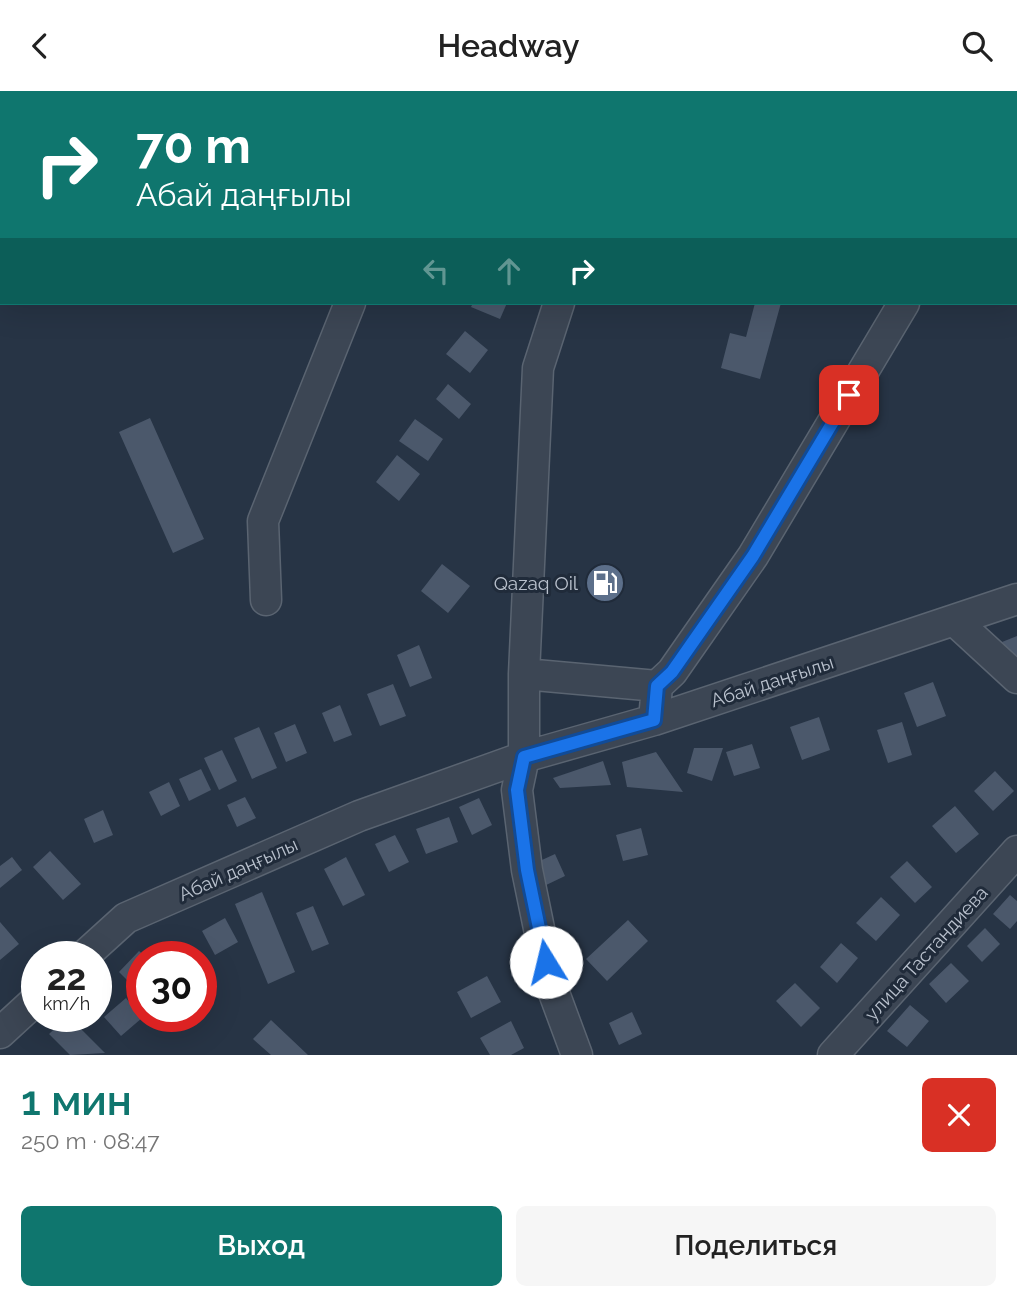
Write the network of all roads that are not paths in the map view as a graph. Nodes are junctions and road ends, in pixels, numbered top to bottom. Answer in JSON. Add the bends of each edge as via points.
{"nodes":[{"id":1,"x":348,"y":305,"type":"edge"},
{"id":2,"x":558,"y":305,"type":"edge"},
{"id":3,"x":903,"y":305,"type":"edge"},
{"id":4,"x":1017,"y":599,"type":"edge"},
{"id":5,"x":266,"y":600,"type":"dead end"},
{"id":6,"x":954,"y":621,"type":"junction"},
{"id":7,"x":524,"y":674,"type":"junction"},
{"id":8,"x":1017,"y":678,"type":"edge"},
{"id":9,"x":657,"y":686,"type":"junction"},
{"id":10,"x":654,"y":720,"type":"junction"},
{"id":11,"x":524,"y":757,"type":"junction"},
{"id":12,"x":1017,"y":851,"type":"edge"},
{"id":13,"x":101,"y":941,"type":"edge"},
{"id":14,"x":21,"y":1014,"type":"edge"},
{"id":15,"x":0,"y":1033,"type":"edge"},
{"id":16,"x":577,"y":1055,"type":"edge"},
{"id":17,"x":833,"y":1055,"type":"edge"}],
"edges":[{"from":1,"to":5,"type":"street","via":[[263,521]]},
{"from":2,"to":7,"type":"street","via":[[538,368]]},
{"from":3,"to":9,"type":"street","via":[[753,556],[672,672]]},
{"from":4,"to":6,"type":"street","name":"Абай даңғылы"},
{"from":6,"to":8,"type":"street"},
{"from":6,"to":10,"type":"street","name":"Абай даңғылы"},
{"from":7,"to":9,"type":"street"},
{"from":7,"to":11,"type":"street"},
{"from":9,"to":10,"type":"street"},
{"from":10,"to":11,"type":"street","name":"Абай даңғылы"},
{"from":11,"to":13,"type":"street","name":"Абай даңғылы","via":[[359,816],[126,918]]},
{"from":11,"to":16,"type":"street","via":[[517,790],[527,870],[550,982]]},
{"from":12,"to":17,"type":"street","name":"улица Тастандиева"},
{"from":14,"to":15,"type":"street"}]}
